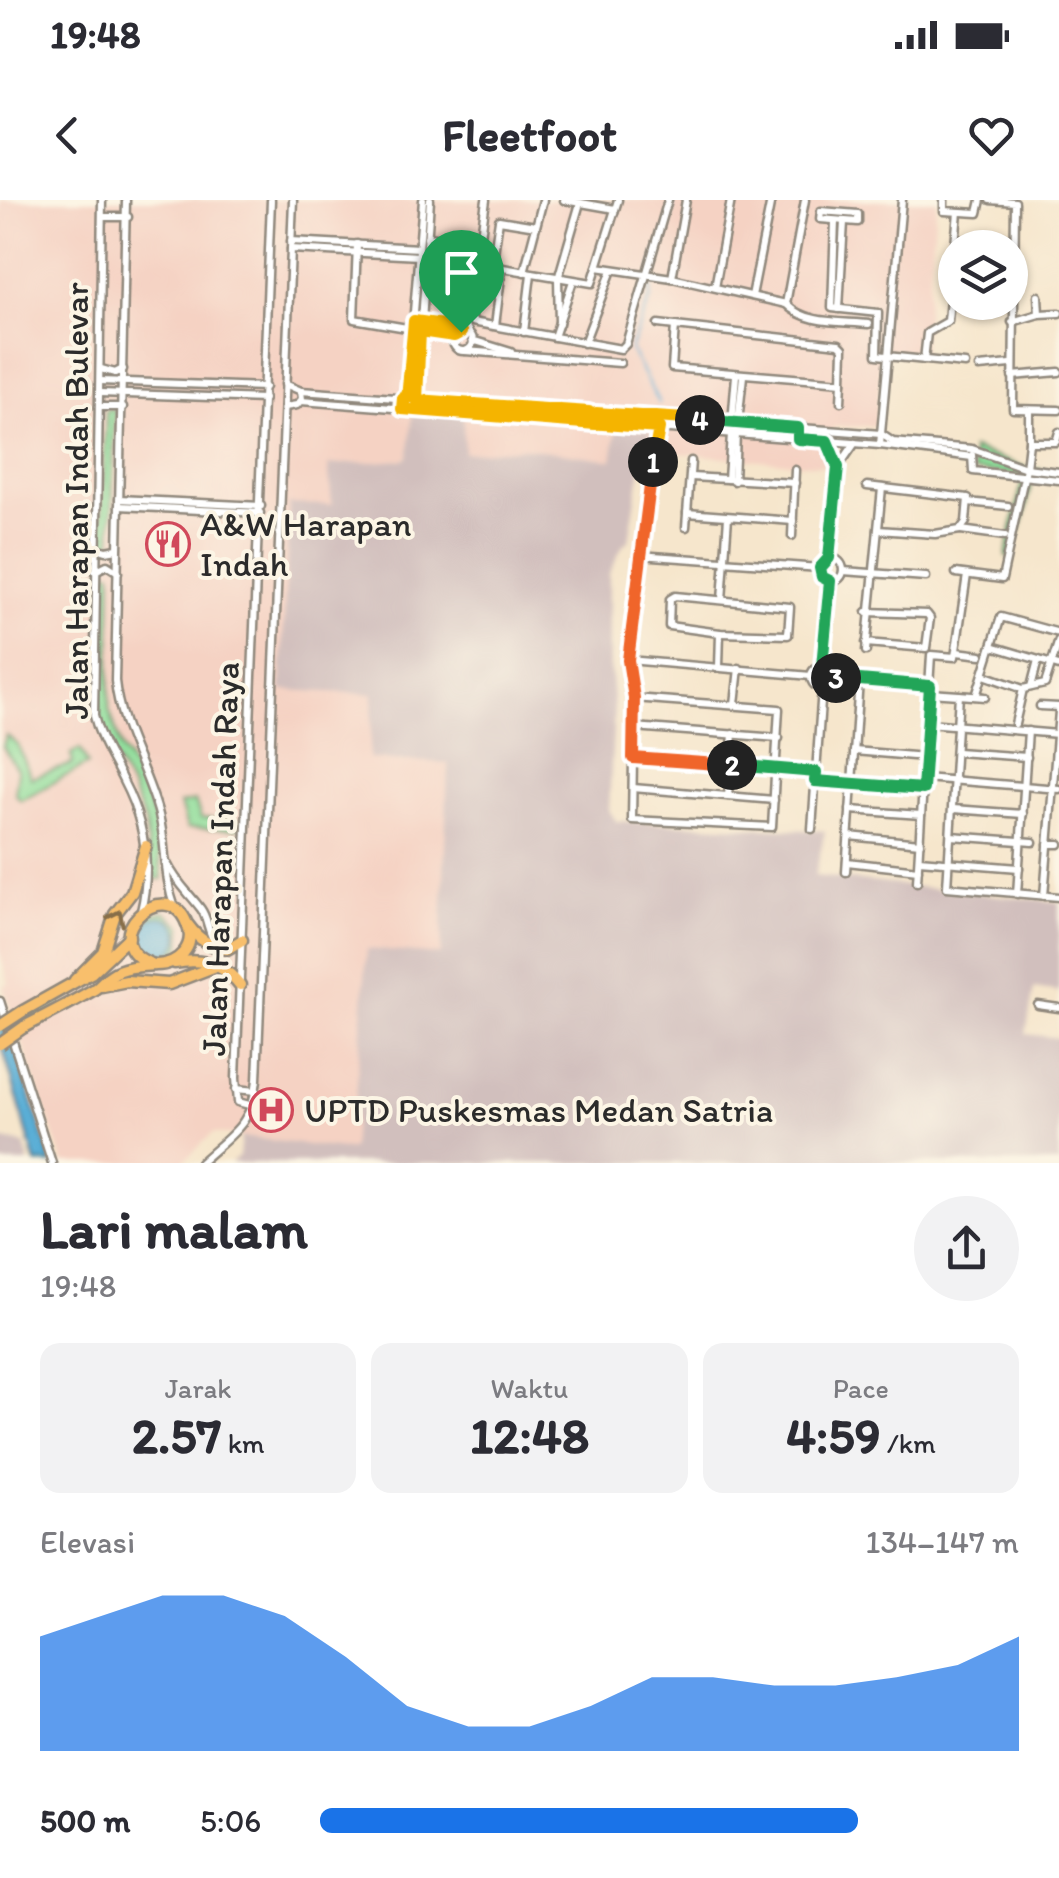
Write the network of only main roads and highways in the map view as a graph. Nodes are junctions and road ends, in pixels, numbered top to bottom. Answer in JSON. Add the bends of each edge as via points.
{"nodes":[{"id":1,"x":146,"y":846,"type":"road end"},
{"id":2,"x":188,"y":925,"type":"junction"},
{"id":3,"x":129,"y":937,"type":"junction"},
{"id":4,"x":242,"y":940,"type":"road end"},
{"id":5,"x":171,"y":963,"type":"junction"},
{"id":6,"x":154,"y":965,"type":"junction"},
{"id":7,"x":216,"y":966,"type":"junction"},
{"id":8,"x":76,"y":980,"type":"junction"},
{"id":9,"x":240,"y":986,"type":"road end"},
{"id":10,"x":98,"y":987,"type":"junction"},
{"id":11,"x":0,"y":1026,"type":"edge"},
{"id":12,"x":0,"y":1044,"type":"edge"}],
"edges":[{"from":8,"to":1,"type":"highway","one_way":true,"via":[[103,952]]},
{"from":2,"to":3,"type":"highway","via":[[175,910],[158,905],[141,911]]},
{"from":2,"to":4,"type":"highway","via":[[204,943],[224,949]]},
{"from":2,"to":5,"type":"highway","via":[[189,943]]},
{"from":3,"to":6,"type":"highway","via":[[137,956]]},
{"from":3,"to":8,"type":"highway"},
{"from":5,"to":6,"type":"highway"},
{"from":5,"to":7,"type":"highway"},
{"from":6,"to":10,"type":"highway","via":[[121,970]]},
{"from":7,"to":9,"type":"highway"},
{"from":7,"to":10,"type":"highway","via":[[169,984],[127,980]]},
{"from":8,"to":11,"type":"highway","bridge":true},
{"from":10,"to":12,"type":"highway","bridge":true}]}
